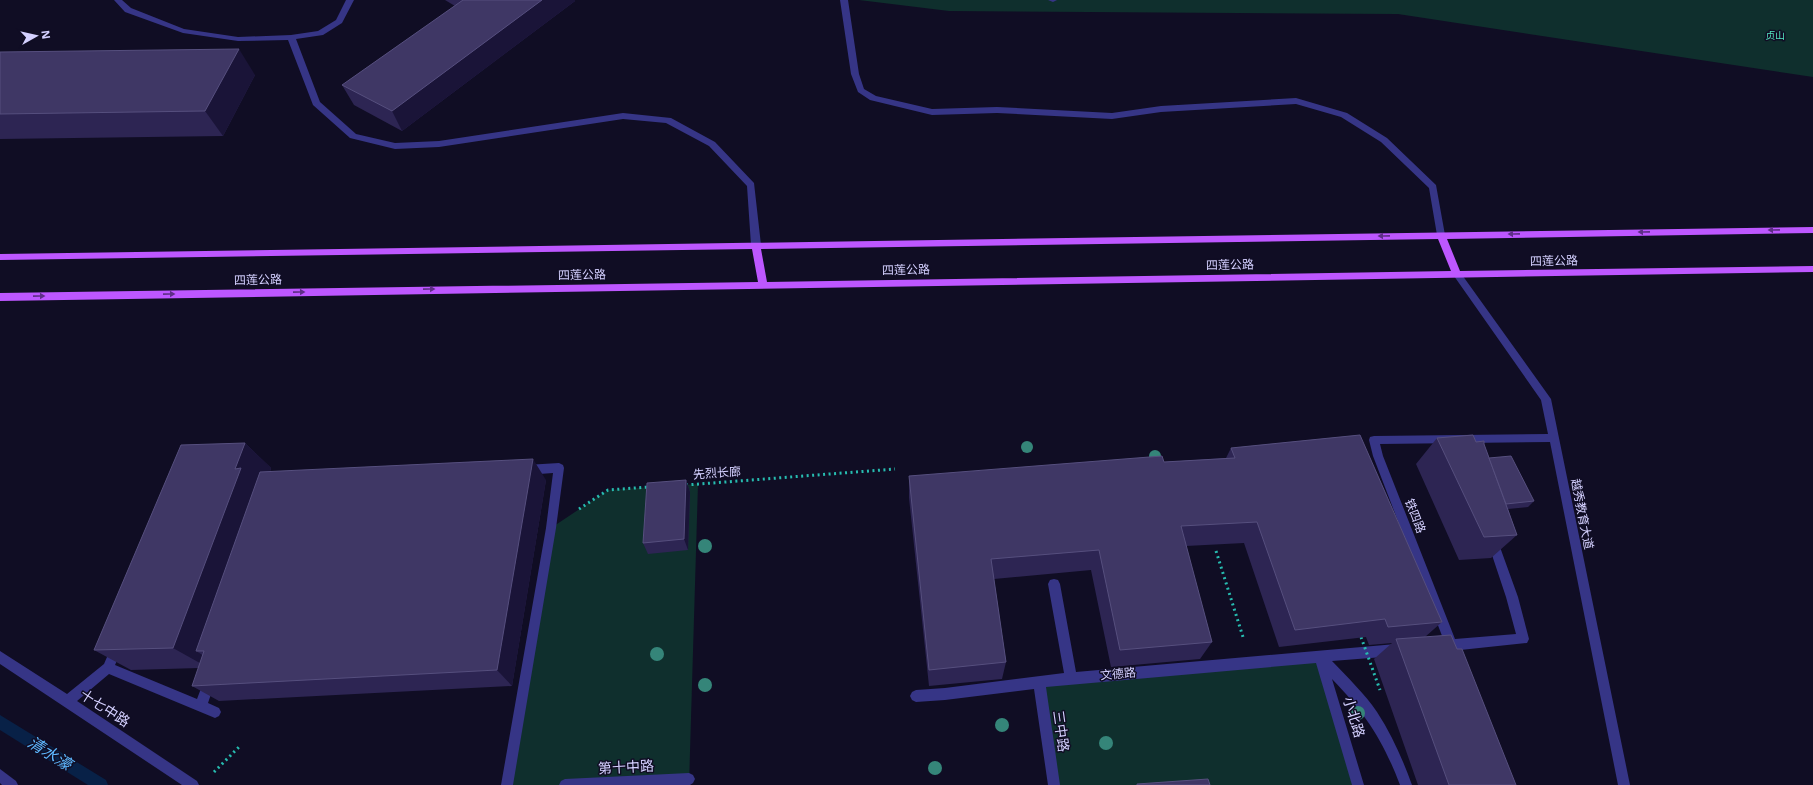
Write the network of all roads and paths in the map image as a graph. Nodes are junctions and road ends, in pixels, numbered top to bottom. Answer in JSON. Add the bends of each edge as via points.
{"nodes":[{"id":1,"x":118,"y":0,"type":"edge"},
{"id":2,"x":350,"y":0,"type":"edge"},
{"id":3,"x":844,"y":0,"type":"edge"},
{"id":4,"x":291,"y":37,"type":"junction"},
{"id":5,"x":1813,"y":230,"type":"edge"},
{"id":6,"x":1441,"y":235,"type":"junction"},
{"id":7,"x":756,"y":245,"type":"junction"},
{"id":8,"x":0,"y":257,"type":"edge"},
{"id":9,"x":1813,"y":269,"type":"edge"},
{"id":10,"x":1457,"y":274,"type":"junction"},
{"id":11,"x":763,"y":284,"type":"junction"},
{"id":12,"x":0,"y":297,"type":"edge"},
{"id":13,"x":1553,"y":438,"type":"junction"},
{"id":14,"x":895,"y":469,"type":"dead end"},
{"id":15,"x":511,"y":470,"type":"edge"},
{"id":16,"x":683,"y":485,"type":"edge"},
{"id":17,"x":653,"y":487,"type":"edge"},
{"id":18,"x":1487,"y":526,"type":"edge"},
{"id":19,"x":550,"y":528,"type":"junction"},
{"id":20,"x":1216,"y":551,"type":"edge"},
{"id":21,"x":1054,"y":584,"type":"edge"},
{"id":22,"x":1361,"y":637,"type":"edge"},
{"id":23,"x":120,"y":638,"type":"edge"},
{"id":24,"x":1451,"y":645,"type":"junction"},
{"id":25,"x":1435,"y":646,"type":"edge"},
{"id":26,"x":1403,"y":649,"type":"edge"},
{"id":27,"x":0,"y":657,"type":"edge"},
{"id":28,"x":1320,"y":657,"type":"junction"},
{"id":29,"x":1250,"y":663,"type":"junction"},
{"id":30,"x":108,"y":668,"type":"junction"},
{"id":31,"x":212,"y":675,"type":"edge"},
{"id":32,"x":1071,"y":678,"type":"junction"},
{"id":33,"x":1039,"y":681,"type":"junction"},
{"id":34,"x":1380,"y":690,"type":"dead end"},
{"id":35,"x":916,"y":696,"type":"dead end"},
{"id":36,"x":67,"y":702,"type":"junction"},
{"id":37,"x":201,"y":705,"type":"junction"},
{"id":38,"x":215,"y":712,"type":"edge"},
{"id":39,"x":239,"y":747,"type":"dead end"},
{"id":40,"x":213,"y":774,"type":"dead end"},
{"id":41,"x":0,"y":775,"type":"edge"},
{"id":42,"x":690,"y":779,"type":"dead end"},
{"id":43,"x":12,"y":785,"type":"edge"},
{"id":44,"x":193,"y":785,"type":"edge"},
{"id":45,"x":507,"y":785,"type":"edge"},
{"id":46,"x":565,"y":785,"type":"edge"},
{"id":47,"x":1054,"y":785,"type":"edge"},
{"id":48,"x":1358,"y":785,"type":"edge"},
{"id":49,"x":1406,"y":785,"type":"edge"},
{"id":50,"x":1624,"y":785,"type":"edge"}],
"edges":[{"from":1,"to":4,"type":"street","via":[[128,10],[183,31],[238,39]]},
{"from":2,"to":4,"type":"street","via":[[339,20],[320,33]]},
{"from":3,"to":6,"type":"street","via":[[855,74],[861,90],[873,98],[932,112],[997,110],[1112,116],[1160,109],[1296,101],[1344,115],[1384,140],[1433,186]]},
{"from":4,"to":7,"type":"street","via":[[316,103],[353,136],[395,146],[439,144],[623,116],[668,120],[712,144],[751,185]]},
{"from":5,"to":6,"type":"main road","one_way":true},
{"from":6,"to":7,"type":"main road","one_way":true},
{"from":6,"to":10,"type":"main road"},
{"from":7,"to":8,"type":"main road"},
{"from":7,"to":11,"type":"main road"},
{"from":9,"to":10,"type":"main road","name":"四莲公路"},
{"from":10,"to":11,"type":"main road","name":"四莲公路"},
{"from":10,"to":13,"type":"street","name":"越秀教育大道","via":[[1546,399]]},
{"from":12,"to":11,"type":"main road","name":"四莲公路","one_way":true},
{"from":13,"to":24,"type":"street","name":"铁四路","via":[[1374,440]]},
{"from":13,"to":50,"type":"street","name":"越秀教育大道"},
{"from":14,"to":16,"type":"path","name":"先烈长廊"},
{"from":15,"to":19,"type":"street","via":[[559,468]]},
{"from":17,"to":19,"type":"path","via":[[608,490]]},
{"from":18,"to":24,"type":"street","via":[[1512,597],[1523,639]]},
{"from":19,"to":45,"type":"street"},
{"from":20,"to":29,"type":"path"},
{"from":21,"to":32,"type":"street"},
{"from":22,"to":34,"type":"path","bridge":true},
{"from":23,"to":30,"type":"street"},
{"from":24,"to":25,"type":"street"},
{"from":26,"to":28,"type":"street"},
{"from":27,"to":36,"type":"street","name":"十七中路"},
{"from":28,"to":29,"type":"street","name":"文德路"},
{"from":28,"to":48,"type":"street","name":"小北路"},
{"from":28,"to":49,"type":"street","via":[[1366,708],[1384,735]]},
{"from":29,"to":32,"type":"street","name":"文德路"},
{"from":30,"to":36,"type":"street"},
{"from":30,"to":37,"type":"street"},
{"from":31,"to":37,"type":"street"},
{"from":32,"to":33,"type":"street","name":"文德路"},
{"from":33,"to":35,"type":"street","name":"文德路"},
{"from":33,"to":47,"type":"street","name":"三中路"},
{"from":36,"to":44,"type":"street","name":"十七中路"},
{"from":37,"to":38,"type":"street"},
{"from":39,"to":40,"type":"path"},
{"from":41,"to":43,"type":"street"},
{"from":42,"to":46,"type":"street","name":"第十中路"}]}
